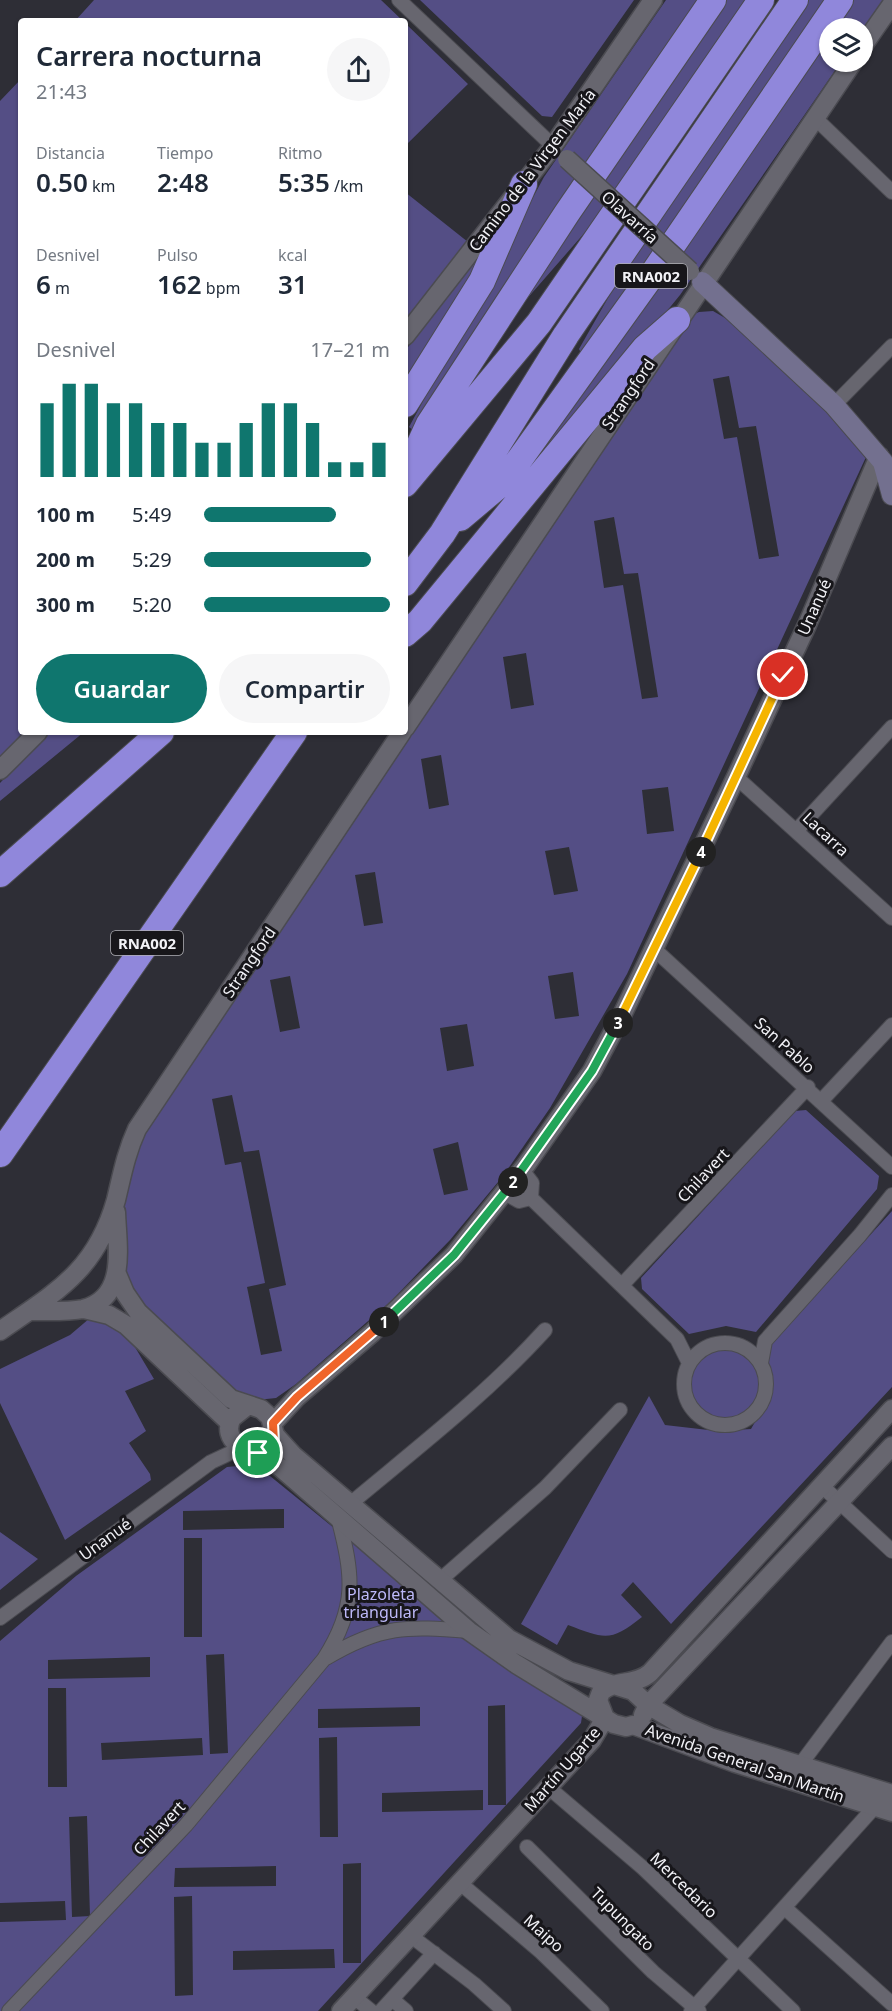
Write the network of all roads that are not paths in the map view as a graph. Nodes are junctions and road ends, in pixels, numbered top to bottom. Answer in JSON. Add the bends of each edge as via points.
{"nodes":[{"id":1,"x":399,"y":0,"type":"edge"},
{"id":2,"x":653,"y":0,"type":"edge"},
{"id":3,"x":713,"y":0,"type":"edge"},
{"id":4,"x":761,"y":0,"type":"edge"},
{"id":5,"x":795,"y":0,"type":"edge"},
{"id":6,"x":840,"y":0,"type":"edge"},
{"id":7,"x":892,"y":4,"type":"edge"},
{"id":8,"x":873,"y":31,"type":"edge"},
{"id":9,"x":846,"y":72,"type":"edge"},
{"id":10,"x":815,"y":118,"type":"junction"},
{"id":11,"x":553,"y":146,"type":"junction"},
{"id":12,"x":524,"y":184,"type":"junction"},
{"id":13,"x":892,"y":192,"type":"edge"},
{"id":14,"x":696,"y":276,"type":"junction"},
{"id":15,"x":677,"y":320,"type":"junction"},
{"id":16,"x":408,"y":332,"type":"edge"},
{"id":17,"x":892,"y":346,"type":"edge"},
{"id":18,"x":408,"y":399,"type":"edge"},
{"id":19,"x":834,"y":405,"type":"junction"},
{"id":20,"x":885,"y":461,"type":"edge"},
{"id":21,"x":408,"y":469,"type":"edge"},
{"id":22,"x":408,"y":480,"type":"edge"},
{"id":23,"x":892,"y":495,"type":"edge"},
{"id":24,"x":442,"y":534,"type":"junction"},
{"id":25,"x":408,"y":579,"type":"edge"},
{"id":26,"x":408,"y":631,"type":"edge"},
{"id":27,"x":408,"y":724,"type":"edge"},
{"id":28,"x":892,"y":727,"type":"edge"},
{"id":29,"x":35,"y":735,"type":"edge"},
{"id":30,"x":158,"y":735,"type":"edge"},
{"id":31,"x":292,"y":735,"type":"edge"},
{"id":32,"x":400,"y":735,"type":"edge"},
{"id":33,"x":0,"y":770,"type":"edge"},
{"id":34,"x":736,"y":777,"type":"junction"},
{"id":35,"x":797,"y":830,"type":"junction"},
{"id":36,"x":0,"y":874,"type":"edge"},
{"id":37,"x":892,"y":918,"type":"edge"},
{"id":38,"x":654,"y":949,"type":"junction"},
{"id":39,"x":892,"y":1025,"type":"edge"},
{"id":40,"x":808,"y":1088,"type":"junction"},
{"id":41,"x":822,"y":1100,"type":"junction"},
{"id":42,"x":0,"y":1154,"type":"edge"},
{"id":43,"x":892,"y":1167,"type":"edge"},
{"id":44,"x":522,"y":1170,"type":"junction"},
{"id":45,"x":505,"y":1193,"type":"junction"},
{"id":46,"x":892,"y":1195,"type":"edge"},
{"id":47,"x":531,"y":1198,"type":"junction"},
{"id":48,"x":115,"y":1201,"type":"junction"},
{"id":49,"x":117,"y":1274,"type":"junction"},
{"id":50,"x":622,"y":1285,"type":"junction"},
{"id":51,"x":84,"y":1308,"type":"junction"},
{"id":52,"x":31,"y":1311,"type":"junction"},
{"id":53,"x":0,"y":1330,"type":"edge"},
{"id":54,"x":545,"y":1330,"type":"dead end"},
{"id":55,"x":677,"y":1339,"type":"junction"},
{"id":56,"x":765,"y":1341,"type":"junction"},
{"id":57,"x":714,"y":1344,"type":"junction"},
{"id":58,"x":738,"y":1345,"type":"junction"},
{"id":59,"x":689,"y":1363,"type":"junction"},
{"id":60,"x":761,"y":1364,"type":"junction"},
{"id":61,"x":892,"y":1409,"type":"edge"},
{"id":62,"x":620,"y":1410,"type":"dead end"},
{"id":63,"x":264,"y":1418,"type":"junction"},
{"id":64,"x":233,"y":1435,"type":"junction"},
{"id":65,"x":892,"y":1446,"type":"edge"},
{"id":66,"x":258,"y":1453,"type":"junction"},
{"id":67,"x":822,"y":1486,"type":"junction"},
{"id":68,"x":840,"y":1502,"type":"junction"},
{"id":69,"x":344,"y":1511,"type":"junction"},
{"id":70,"x":892,"y":1551,"type":"edge"},
{"id":71,"x":439,"y":1581,"type":"junction"},
{"id":72,"x":0,"y":1618,"type":"edge"},
{"id":73,"x":469,"y":1631,"type":"junction"},
{"id":74,"x":892,"y":1642,"type":"edge"},
{"id":75,"x":324,"y":1659,"type":"junction"},
{"id":76,"x":615,"y":1684,"type":"junction"},
{"id":77,"x":648,"y":1705,"type":"junction"},
{"id":78,"x":605,"y":1718,"type":"junction"},
{"id":79,"x":633,"y":1725,"type":"junction"},
{"id":80,"x":800,"y":1765,"type":"junction"},
{"id":81,"x":548,"y":1787,"type":"junction"},
{"id":82,"x":890,"y":1790,"type":"edge"},
{"id":83,"x":884,"y":1809,"type":"edge"},
{"id":84,"x":527,"y":1847,"type":"dead end"},
{"id":85,"x":460,"y":1883,"type":"junction"},
{"id":86,"x":785,"y":1908,"type":"junction"},
{"id":87,"x":411,"y":1936,"type":"junction"},
{"id":88,"x":434,"y":1953,"type":"junction"},
{"id":89,"x":738,"y":1961,"type":"junction"},
{"id":90,"x":354,"y":1997,"type":"junction"},
{"id":91,"x":393,"y":2000,"type":"junction"},
{"id":92,"x":892,"y":2004,"type":"edge"},
{"id":93,"x":695,"y":2010,"type":"edge"},
{"id":94,"x":9,"y":2011,"type":"edge"},
{"id":95,"x":341,"y":2011,"type":"edge"},
{"id":96,"x":371,"y":2011,"type":"edge"},
{"id":97,"x":381,"y":2011,"type":"edge"},
{"id":98,"x":406,"y":2011,"type":"edge"},
{"id":99,"x":504,"y":2011,"type":"edge"},
{"id":100,"x":602,"y":2011,"type":"edge"},
{"id":101,"x":794,"y":2011,"type":"edge"}],
"edges":[{"from":1,"to":11,"type":"street","name":"Olavarría"},
{"from":2,"to":11,"type":"street","name":"Camino de la Virgen María"},
{"from":3,"to":21,"type":"highway","via":[[429,424]]},
{"from":4,"to":22,"type":"highway","via":[[539,322]]},
{"from":5,"to":24,"type":"highway","number":"RNA002","via":[[566,335]]},
{"from":6,"to":24,"type":"highway","number":"RNA002","via":[[652,275],[504,481]]},
{"from":7,"to":8,"type":"street"},
{"from":9,"to":10,"type":"street","name":"Strangford"},
{"from":10,"to":13,"type":"street"},
{"from":10,"to":14,"type":"street","name":"Strangford"},
{"from":11,"to":12,"type":"street","name":"Camino de la Virgen María"},
{"from":11,"to":14,"type":"street","name":"Olavarría","bridge":true},
{"from":12,"to":16,"type":"street","name":"Camino de la Virgen María"},
{"from":12,"to":18,"type":"highway","via":[[482,281]]},
{"from":14,"to":15,"type":"street","name":"Strangford"},
{"from":14,"to":19,"type":"main road","name":"Olavarría"},
{"from":15,"to":26,"type":"highway","via":[[645,348],[435,604]]},
{"from":15,"to":27,"type":"street","name":"Strangford"},
{"from":17,"to":19,"type":"street"},
{"from":19,"to":20,"type":"main road","name":"Olavarría"},
{"from":20,"to":23,"type":"main road","name":"Olavarría"},
{"from":20,"to":34,"type":"street","name":"Unanué"},
{"from":24,"to":25,"type":"highway","number":"RNA002"},
{"from":28,"to":35,"type":"street"},
{"from":29,"to":33,"type":"street"},
{"from":30,"to":36,"type":"highway"},
{"from":31,"to":42,"type":"highway","number":"RNA002"},
{"from":32,"to":48,"type":"street","name":"Strangford","via":[[137,1129],[123,1164]]},
{"from":34,"to":35,"type":"street","name":"Lacarra"},
{"from":34,"to":38,"type":"street","name":"Unanué"},
{"from":35,"to":37,"type":"street","name":"Lacarra"},
{"from":38,"to":40,"type":"street","name":"San Pablo"},
{"from":38,"to":44,"type":"street","name":"Unanué","via":[[592,1071]]},
{"from":39,"to":41,"type":"street"},
{"from":40,"to":41,"type":"street","name":"San Pablo"},
{"from":40,"to":50,"type":"street","name":"Chilavert"},
{"from":41,"to":43,"type":"street","name":"San Pablo"},
{"from":44,"to":45,"type":"street","name":"Unanué"},
{"from":44,"to":47,"type":"street","via":[[532,1183]]},
{"from":45,"to":47,"type":"street","via":[[519,1201]]},
{"from":45,"to":63,"type":"street","name":"Unanué","via":[[426,1282],[297,1397]]},
{"from":46,"to":56,"type":"street"},
{"from":47,"to":50,"type":"street"},
{"from":48,"to":49,"type":"street","name":"Strangford"},
{"from":48,"to":52,"type":"street","name":"Strangford","via":[[104,1230],[81,1269]]},
{"from":49,"to":51,"type":"street","name":"Strangford","via":[[108,1294]]},
{"from":49,"to":63,"type":"street","name":"Avenida General San Martín","via":[[138,1312],[231,1399]]},
{"from":50,"to":55,"type":"street"},
{"from":51,"to":52,"type":"street","name":"Strangford"},
{"from":51,"to":64,"type":"street","via":[[126,1325]]},
{"from":52,"to":53,"type":"street","name":"Strangford"},
{"from":54,"to":69,"type":"street","via":[[467,1407]]},
{"from":55,"to":57,"type":"street"},
{"from":55,"to":59,"type":"street"},
{"from":56,"to":58,"type":"street"},
{"from":56,"to":60,"type":"street"},
{"from":57,"to":58,"type":"street"},
{"from":57,"to":59,"type":"street"},
{"from":58,"to":60,"type":"street"},
{"from":59,"to":60,"type":"street","via":[[683,1386],[689,1404],[701,1417],[724,1425],[736,1423],[757,1410],[766,1387]]},
{"from":61,"to":67,"type":"street"},
{"from":62,"to":71,"type":"street","via":[[545,1488]]},
{"from":63,"to":64,"type":"street","via":[[236,1413]]},
{"from":63,"to":66,"type":"street","via":[[270,1448]]},
{"from":63,"to":69,"type":"street","name":"Avenida General San Martín"},
{"from":64,"to":66,"type":"street","name":"Avenida General San Martín"},
{"from":64,"to":72,"type":"street","name":"Unanué","via":[[211,1462]]},
{"from":65,"to":68,"type":"street"},
{"from":66,"to":69,"type":"street","name":"Avenida General San Martín"},
{"from":67,"to":68,"type":"street"},
{"from":67,"to":76,"type":"street","via":[[650,1673],[628,1684]]},
{"from":68,"to":70,"type":"street"},
{"from":68,"to":77,"type":"street"},
{"from":69,"to":71,"type":"street","name":"Avenida General San Martín"},
{"from":69,"to":73,"type":"street","name":"Avenida General San Martín"},
{"from":69,"to":75,"type":"street","name":"Chilavert","via":[[351,1599],[338,1637]]},
{"from":71,"to":76,"type":"street","name":"Avenida General San Martín","via":[[509,1640],[569,1671]]},
{"from":73,"to":75,"type":"street","name":"Chilavert","via":[[426,1627],[388,1630]]},
{"from":73,"to":78,"type":"street","name":"Avenida General San Martín"},
{"from":74,"to":80,"type":"street"},
{"from":75,"to":94,"type":"street","name":"Chilavert","via":[[186,1826]]},
{"from":76,"to":77,"type":"street","name":"Avenida General San Martín","via":[[637,1693]]},
{"from":76,"to":78,"type":"street","name":"Martín Ugarte","via":[[601,1692],[598,1700]]},
{"from":77,"to":79,"type":"street"},
{"from":77,"to":80,"type":"street","name":"Avenida General San Martín","via":[[710,1737]]},
{"from":78,"to":79,"type":"street","name":"Avenida General San Martín","via":[[626,1727]]},
{"from":78,"to":81,"type":"street","name":"Martín Ugarte","via":[[592,1740]]},
{"from":79,"to":83,"type":"street","name":"Avenida General San Martín","via":[[724,1760]]},
{"from":80,"to":82,"type":"street","name":"Avenida General San Martín"},
{"from":81,"to":85,"type":"street","name":"Martín Ugarte"},
{"from":81,"to":89,"type":"street","name":"Mercedario","via":[[643,1868]]},
{"from":82,"to":83,"type":"street"},
{"from":83,"to":86,"type":"street"},
{"from":84,"to":93,"type":"street","name":"Tupungato"},
{"from":85,"to":87,"type":"street","name":"Martín Ugarte"},
{"from":85,"to":100,"type":"street","name":"Maipo"},
{"from":86,"to":89,"type":"street"},
{"from":86,"to":92,"type":"street"},
{"from":87,"to":88,"type":"street"},
{"from":87,"to":90,"type":"street","name":"Martín Ugarte"},
{"from":88,"to":91,"type":"street"},
{"from":88,"to":99,"type":"street"},
{"from":89,"to":93,"type":"street"},
{"from":89,"to":101,"type":"street","name":"Mercedario"},
{"from":90,"to":95,"type":"street","name":"Martín Ugarte"},
{"from":90,"to":96,"type":"street"},
{"from":91,"to":97,"type":"street"},
{"from":91,"to":98,"type":"street"}]}
